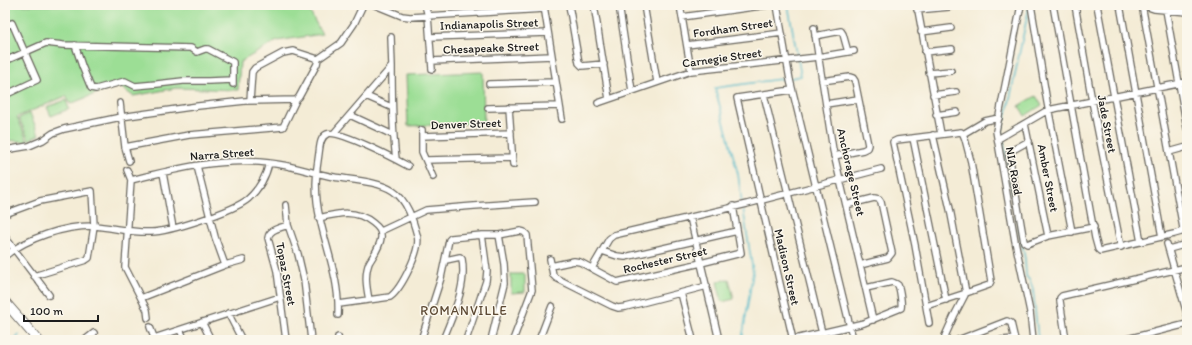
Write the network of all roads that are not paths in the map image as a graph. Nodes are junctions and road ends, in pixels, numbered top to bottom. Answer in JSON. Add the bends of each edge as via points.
{"nodes":[{"id":1,"x":363,"y":5,"type":"edge"},
{"id":2,"x":375,"y":5,"type":"edge"},
{"id":3,"x":425,"y":5,"type":"edge"},
{"id":4,"x":569,"y":5,"type":"edge"},
{"id":5,"x":594,"y":5,"type":"edge"},
{"id":6,"x":618,"y":5,"type":"edge"},
{"id":7,"x":644,"y":5,"type":"edge"},
{"id":8,"x":680,"y":5,"type":"edge"},
{"id":9,"x":768,"y":5,"type":"edge"},
{"id":10,"x":777,"y":5,"type":"edge"},
{"id":11,"x":1021,"y":5,"type":"edge"},
{"id":12,"x":1031,"y":5,"type":"edge"},
{"id":13,"x":1053,"y":5,"type":"edge"},
{"id":14,"x":1075,"y":5,"type":"edge"},
{"id":15,"x":1097,"y":5,"type":"edge"},
{"id":16,"x":1120,"y":5,"type":"edge"},
{"id":17,"x":1142,"y":5,"type":"edge"},
{"id":18,"x":544,"y":7,"type":"edge"},
{"id":19,"x":949,"y":7,"type":"dead end"},
{"id":20,"x":917,"y":8,"type":"edge"},
{"id":21,"x":1166,"y":10,"type":"junction"},
{"id":22,"x":1187,"y":12,"type":"edge"},
{"id":23,"x":428,"y":16,"type":"junction"},
{"id":24,"x":682,"y":17,"type":"junction"},
{"id":25,"x":5,"y":26,"type":"edge"},
{"id":26,"x":814,"y":28,"type":"dead end"},
{"id":27,"x":951,"y":28,"type":"dead end"},
{"id":28,"x":921,"y":32,"type":"junction"},
{"id":29,"x":548,"y":33,"type":"junction"},
{"id":30,"x":782,"y":33,"type":"junction"},
{"id":31,"x":815,"y":36,"type":"junction"},
{"id":32,"x":391,"y":37,"type":"dead end"},
{"id":33,"x":430,"y":37,"type":"junction"},
{"id":34,"x":75,"y":45,"type":"junction"},
{"id":35,"x":687,"y":45,"type":"junction"},
{"id":36,"x":952,"y":49,"type":"dead end"},
{"id":37,"x":925,"y":52,"type":"junction"},
{"id":38,"x":25,"y":53,"type":"junction"},
{"id":39,"x":552,"y":56,"type":"junction"},
{"id":40,"x":818,"y":57,"type":"junction"},
{"id":41,"x":318,"y":59,"type":"junction"},
{"id":42,"x":5,"y":61,"type":"edge"},
{"id":43,"x":432,"y":61,"type":"junction"},
{"id":44,"x":786,"y":61,"type":"junction"},
{"id":45,"x":604,"y":64,"type":"junction"},
{"id":46,"x":392,"y":66,"type":"junction"},
{"id":47,"x":432,"y":69,"type":"dead end"},
{"id":48,"x":691,"y":71,"type":"junction"},
{"id":49,"x":951,"y":71,"type":"dead end"},
{"id":50,"x":929,"y":73,"type":"junction"},
{"id":51,"x":822,"y":81,"type":"junction"},
{"id":52,"x":556,"y":82,"type":"junction"},
{"id":53,"x":657,"y":82,"type":"junction"},
{"id":54,"x":1187,"y":82,"type":"edge"},
{"id":55,"x":490,"y":84,"type":"dead end"},
{"id":56,"x":1178,"y":84,"type":"junction"},
{"id":57,"x":1158,"y":88,"type":"junction"},
{"id":58,"x":792,"y":90,"type":"junction"},
{"id":59,"x":632,"y":92,"type":"junction"},
{"id":60,"x":956,"y":92,"type":"dead end"},
{"id":61,"x":1136,"y":92,"type":"junction"},
{"id":62,"x":5,"y":95,"type":"edge"},
{"id":63,"x":764,"y":95,"type":"junction"},
{"id":64,"x":933,"y":95,"type":"junction"},
{"id":65,"x":366,"y":96,"type":"junction"},
{"id":66,"x":1113,"y":96,"type":"junction"},
{"id":67,"x":610,"y":99,"type":"junction"},
{"id":68,"x":858,"y":99,"type":"junction"},
{"id":69,"x":296,"y":100,"type":"junction"},
{"id":70,"x":250,"y":101,"type":"junction"},
{"id":71,"x":1092,"y":101,"type":"junction"},
{"id":72,"x":120,"y":103,"type":"dead end"},
{"id":73,"x":598,"y":103,"type":"dead end"},
{"id":74,"x":826,"y":104,"type":"junction"},
{"id":75,"x":1071,"y":105,"type":"junction"},
{"id":76,"x":560,"y":106,"type":"junction"},
{"id":77,"x":392,"y":107,"type":"junction"},
{"id":78,"x":509,"y":107,"type":"junction"},
{"id":79,"x":488,"y":108,"type":"dead end"},
{"id":80,"x":1048,"y":110,"type":"junction"},
{"id":81,"x":957,"y":112,"type":"dead end"},
{"id":82,"x":936,"y":114,"type":"junction"},
{"id":83,"x":350,"y":115,"type":"junction"},
{"id":84,"x":122,"y":117,"type":"junction"},
{"id":85,"x":999,"y":118,"type":"junction"},
{"id":86,"x":562,"y":119,"type":"dead end"},
{"id":87,"x":1026,"y":124,"type":"junction"},
{"id":88,"x":1187,"y":128,"type":"edge"},
{"id":89,"x":334,"y":133,"type":"junction"},
{"id":90,"x":511,"y":133,"type":"junction"},
{"id":91,"x":940,"y":134,"type":"junction"},
{"id":92,"x":963,"y":134,"type":"junction"},
{"id":93,"x":393,"y":135,"type":"junction"},
{"id":94,"x":934,"y":135,"type":"junction"},
{"id":95,"x":913,"y":138,"type":"junction"},
{"id":96,"x":1001,"y":138,"type":"junction"},
{"id":97,"x":1029,"y":141,"type":"junction"},
{"id":98,"x":126,"y":147,"type":"junction"},
{"id":99,"x":1187,"y":148,"type":"edge"},
{"id":100,"x":5,"y":150,"type":"edge"},
{"id":101,"x":1169,"y":152,"type":"junction"},
{"id":102,"x":834,"y":156,"type":"junction"},
{"id":103,"x":512,"y":158,"type":"junction"},
{"id":104,"x":396,"y":159,"type":"junction"},
{"id":105,"x":426,"y":160,"type":"junction"},
{"id":106,"x":129,"y":161,"type":"dead end"},
{"id":107,"x":269,"y":163,"type":"junction"},
{"id":108,"x":513,"y":164,"type":"dead end"},
{"id":109,"x":197,"y":166,"type":"junction"},
{"id":110,"x":408,"y":166,"type":"dead end"},
{"id":111,"x":881,"y":169,"type":"dead end"},
{"id":112,"x":127,"y":170,"type":"dead end"},
{"id":113,"x":162,"y":172,"type":"junction"},
{"id":114,"x":315,"y":173,"type":"junction"},
{"id":115,"x":433,"y":177,"type":"dead end"},
{"id":116,"x":131,"y":180,"type":"junction"},
{"id":117,"x":840,"y":180,"type":"junction"},
{"id":118,"x":816,"y":186,"type":"junction"},
{"id":119,"x":788,"y":193,"type":"junction"},
{"id":120,"x":760,"y":200,"type":"junction"},
{"id":121,"x":535,"y":202,"type":"dead end"},
{"id":122,"x":286,"y":205,"type":"dead end"},
{"id":123,"x":846,"y":205,"type":"junction"},
{"id":124,"x":736,"y":206,"type":"junction"},
{"id":125,"x":5,"y":214,"type":"edge"},
{"id":126,"x":210,"y":217,"type":"junction"},
{"id":127,"x":690,"y":217,"type":"junction"},
{"id":128,"x":319,"y":218,"type":"junction"},
{"id":129,"x":411,"y":218,"type":"junction"},
{"id":130,"x":288,"y":225,"type":"junction"},
{"id":131,"x":94,"y":226,"type":"junction"},
{"id":132,"x":1094,"y":227,"type":"junction"},
{"id":133,"x":173,"y":228,"type":"junction"},
{"id":134,"x":126,"y":231,"type":"junction"},
{"id":135,"x":737,"y":231,"type":"junction"},
{"id":136,"x":381,"y":232,"type":"junction"},
{"id":137,"x":1072,"y":232,"type":"junction"},
{"id":138,"x":482,"y":234,"type":"junction"},
{"id":139,"x":499,"y":235,"type":"junction"},
{"id":140,"x":1048,"y":236,"type":"junction"},
{"id":141,"x":5,"y":237,"type":"edge"},
{"id":142,"x":1162,"y":237,"type":"junction"},
{"id":143,"x":696,"y":241,"type":"junction"},
{"id":144,"x":1141,"y":242,"type":"junction"},
{"id":145,"x":1187,"y":244,"type":"edge"},
{"id":146,"x":1121,"y":247,"type":"junction"},
{"id":147,"x":14,"y":249,"type":"junction"},
{"id":148,"x":602,"y":251,"type":"junction"},
{"id":149,"x":5,"y":256,"type":"edge"},
{"id":150,"x":550,"y":259,"type":"dead end"},
{"id":151,"x":243,"y":260,"type":"dead end"},
{"id":152,"x":446,"y":260,"type":"junction"},
{"id":153,"x":701,"y":263,"type":"junction"},
{"id":154,"x":225,"y":265,"type":"junction"},
{"id":155,"x":860,"y":265,"type":"junction"},
{"id":156,"x":551,"y":266,"type":"junction"},
{"id":157,"x":1187,"y":267,"type":"edge"},
{"id":158,"x":592,"y":268,"type":"junction"},
{"id":159,"x":1175,"y":270,"type":"junction"},
{"id":160,"x":34,"y":276,"type":"junction"},
{"id":161,"x":707,"y":286,"type":"junction"},
{"id":162,"x":866,"y":288,"type":"junction"},
{"id":163,"x":681,"y":293,"type":"junction"},
{"id":164,"x":966,"y":293,"type":"junction"},
{"id":165,"x":49,"y":295,"type":"dead end"},
{"id":166,"x":280,"y":297,"type":"junction"},
{"id":167,"x":141,"y":298,"type":"junction"},
{"id":168,"x":369,"y":300,"type":"junction"},
{"id":169,"x":946,"y":300,"type":"junction"},
{"id":170,"x":5,"y":302,"type":"edge"},
{"id":171,"x":339,"y":304,"type":"junction"},
{"id":172,"x":552,"y":306,"type":"dead end"},
{"id":173,"x":926,"y":306,"type":"junction"},
{"id":174,"x":228,"y":313,"type":"junction"},
{"id":175,"x":1187,"y":314,"type":"edge"},
{"id":176,"x":338,"y":315,"type":"dead end"},
{"id":177,"x":148,"y":318,"type":"dead end"},
{"id":178,"x":873,"y":320,"type":"junction"},
{"id":179,"x":202,"y":322,"type":"junction"},
{"id":180,"x":929,"y":323,"type":"dead end"},
{"id":181,"x":1187,"y":324,"type":"edge"},
{"id":182,"x":850,"y":326,"type":"junction"},
{"id":183,"x":150,"y":327,"type":"dead end"},
{"id":184,"x":180,"y":330,"type":"junction"},
{"id":185,"x":94,"y":333,"type":"dead end"},
{"id":186,"x":822,"y":333,"type":"junction"},
{"id":187,"x":852,"y":335,"type":"dead end"},
{"id":188,"x":34,"y":338,"type":"edge"},
{"id":189,"x":154,"y":339,"type":"edge"},
{"id":190,"x":85,"y":340,"type":"edge"},
{"id":191,"x":185,"y":340,"type":"edge"},
{"id":192,"x":211,"y":340,"type":"edge"},
{"id":193,"x":242,"y":340,"type":"edge"},
{"id":194,"x":286,"y":340,"type":"edge"},
{"id":195,"x":311,"y":340,"type":"edge"},
{"id":196,"x":421,"y":340,"type":"edge"},
{"id":197,"x":444,"y":340,"type":"edge"},
{"id":198,"x":466,"y":340,"type":"edge"},
{"id":199,"x":490,"y":340,"type":"edge"},
{"id":200,"x":513,"y":340,"type":"edge"},
{"id":201,"x":539,"y":340,"type":"edge"},
{"id":202,"x":692,"y":340,"type":"edge"},
{"id":203,"x":719,"y":340,"type":"edge"},
{"id":204,"x":792,"y":340,"type":"edge"},
{"id":205,"x":947,"y":340,"type":"edge"},
{"id":206,"x":958,"y":340,"type":"edge"},
{"id":207,"x":1002,"y":340,"type":"edge"},
{"id":208,"x":1015,"y":340,"type":"edge"},
{"id":209,"x":1033,"y":340,"type":"edge"},
{"id":210,"x":1066,"y":340,"type":"edge"},
{"id":211,"x":1123,"y":340,"type":"edge"}],
"edges":[{"from":1,"to":41,"type":"street","via":[[341,43]]},
{"from":2,"to":23,"type":"street","via":[[402,16]]},
{"from":3,"to":23,"type":"street"},
{"from":4,"to":45,"type":"street","via":[[579,63],[586,67]]},
{"from":5,"to":45,"type":"street"},
{"from":6,"to":59,"type":"street"},
{"from":7,"to":53,"type":"street"},
{"from":8,"to":24,"type":"street"},
{"from":9,"to":24,"type":"street"},
{"from":10,"to":30,"type":"street"},
{"from":11,"to":85,"type":"street","name":"NIA Road"},
{"from":12,"to":80,"type":"street"},
{"from":13,"to":75,"type":"street"},
{"from":14,"to":71,"type":"street","name":"Jade Street"},
{"from":15,"to":66,"type":"street"},
{"from":16,"to":61,"type":"street"},
{"from":17,"to":21,"type":"street"},
{"from":17,"to":57,"type":"street"},
{"from":18,"to":23,"type":"street"},
{"from":18,"to":29,"type":"street"},
{"from":19,"to":20,"type":"street"},
{"from":20,"to":28,"type":"street"},
{"from":21,"to":22,"type":"street"},
{"from":21,"to":56,"type":"street"},
{"from":23,"to":33,"type":"street"},
{"from":24,"to":35,"type":"street"},
{"from":25,"to":38,"type":"street","via":[[12,23]]},
{"from":26,"to":31,"type":"street","name":"Anchorage Street"},
{"from":27,"to":28,"type":"street"},
{"from":28,"to":37,"type":"street"},
{"from":29,"to":33,"type":"street","name":"Indianapolis Street"},
{"from":29,"to":39,"type":"street"},
{"from":30,"to":35,"type":"street","name":"Fordham Street"},
{"from":30,"to":44,"type":"street"},
{"from":31,"to":40,"type":"street","name":"Anchorage Street"},
{"from":31,"to":40,"type":"street","name":"Carnegie Street","via":[[841,31],[851,51]]},
{"from":32,"to":46,"type":"street"},
{"from":33,"to":43,"type":"street"},
{"from":34,"to":34,"type":"street","via":[[191,48],[199,52],[208,49],[234,62],[233,82],[183,80],[135,86],[125,80],[96,89],[91,88]]},
{"from":34,"to":38,"type":"street","via":[[46,43]]},
{"from":35,"to":48,"type":"street"},
{"from":36,"to":37,"type":"street"},
{"from":37,"to":50,"type":"street"},
{"from":38,"to":42,"type":"street"},
{"from":38,"to":62,"type":"street","via":[[37,80]]},
{"from":39,"to":43,"type":"street","name":"Chesapeake Street"},
{"from":39,"to":52,"type":"street"},
{"from":40,"to":44,"type":"street","name":"Carnegie Street"},
{"from":40,"to":51,"type":"street","name":"Anchorage Street"},
{"from":41,"to":69,"type":"street"},
{"from":41,"to":70,"type":"street","via":[[293,51],[283,53],[255,68],[252,72]]},
{"from":43,"to":47,"type":"street"},
{"from":44,"to":48,"type":"street","name":"Carnegie Street"},
{"from":44,"to":58,"type":"street"},
{"from":45,"to":67,"type":"street"},
{"from":46,"to":65,"type":"street"},
{"from":46,"to":77,"type":"street"},
{"from":48,"to":53,"type":"street","name":"Carnegie Street"},
{"from":49,"to":50,"type":"street"},
{"from":50,"to":64,"type":"street"},
{"from":51,"to":68,"type":"street","via":[[853,78]]},
{"from":51,"to":74,"type":"street","name":"Anchorage Street"},
{"from":52,"to":55,"type":"street"},
{"from":52,"to":76,"type":"street"},
{"from":53,"to":59,"type":"street","name":"Carnegie Street"},
{"from":54,"to":56,"type":"street"},
{"from":56,"to":57,"type":"street"},
{"from":56,"to":88,"type":"street"},
{"from":57,"to":61,"type":"street"},
{"from":57,"to":101,"type":"street"},
{"from":58,"to":63,"type":"street"},
{"from":58,"to":118,"type":"street"},
{"from":59,"to":67,"type":"street","name":"Carnegie Street"},
{"from":60,"to":64,"type":"street"},
{"from":61,"to":66,"type":"street"},
{"from":61,"to":142,"type":"street"},
{"from":63,"to":119,"type":"street"},
{"from":63,"to":120,"type":"street","name":"Madison Street","via":[[737,98]]},
{"from":64,"to":82,"type":"street"},
{"from":65,"to":77,"type":"street"},
{"from":65,"to":83,"type":"street"},
{"from":66,"to":71,"type":"street"},
{"from":66,"to":144,"type":"street"},
{"from":67,"to":73,"type":"street","name":"Carnegie Street"},
{"from":68,"to":74,"type":"street"},
{"from":68,"to":102,"type":"street","via":[[867,148]]},
{"from":69,"to":70,"type":"street"},
{"from":69,"to":98,"type":"street","via":[[282,128],[189,135]]},
{"from":70,"to":84,"type":"street"},
{"from":71,"to":75,"type":"street"},
{"from":71,"to":146,"type":"street","name":"Jade Street"},
{"from":72,"to":84,"type":"street"},
{"from":74,"to":102,"type":"street","name":"Anchorage Street"},
{"from":75,"to":80,"type":"street"},
{"from":75,"to":132,"type":"street"},
{"from":76,"to":78,"type":"street"},
{"from":76,"to":86,"type":"street"},
{"from":77,"to":93,"type":"street"},
{"from":78,"to":79,"type":"street"},
{"from":78,"to":90,"type":"street"},
{"from":80,"to":87,"type":"street"},
{"from":80,"to":137,"type":"street"},
{"from":81,"to":82,"type":"street"},
{"from":82,"to":91,"type":"street"},
{"from":83,"to":89,"type":"street"},
{"from":83,"to":93,"type":"street"},
{"from":84,"to":98,"type":"street"},
{"from":84,"to":100,"type":"street","via":[[64,129],[29,146]]},
{"from":85,"to":92,"type":"street","via":[[985,121]]},
{"from":85,"to":96,"type":"street","name":"NIA Road","via":[[996,131]]},
{"from":87,"to":96,"type":"street"},
{"from":87,"to":97,"type":"street","name":"Amber Street"},
{"from":89,"to":104,"type":"street"},
{"from":89,"to":114,"type":"street","via":[[326,134],[322,139]]},
{"from":90,"to":103,"type":"street"},
{"from":90,"to":105,"type":"street","name":"Denver Street","via":[[422,133],[422,152]]},
{"from":91,"to":92,"type":"street"},
{"from":91,"to":94,"type":"street"},
{"from":92,"to":164,"type":"street","via":[[971,162],[991,278],[988,285]]},
{"from":93,"to":104,"type":"street"},
{"from":94,"to":95,"type":"street"},
{"from":94,"to":164,"type":"street"},
{"from":95,"to":169,"type":"street"},
{"from":95,"to":173,"type":"street","via":[[894,141],[893,145]]},
{"from":96,"to":209,"type":"street","name":"NIA Road","via":[[1015,241],[1030,312]]},
{"from":97,"to":140,"type":"street","name":"Amber Street"},
{"from":97,"to":140,"type":"street","via":[[1009,154],[1024,240],[1027,244]]},
{"from":98,"to":106,"type":"street"},
{"from":99,"to":101,"type":"street"},
{"from":101,"to":142,"type":"street","via":[[1183,228],[1181,232]]},
{"from":102,"to":117,"type":"street","name":"Anchorage Street"},
{"from":103,"to":105,"type":"street"},
{"from":103,"to":108,"type":"street"},
{"from":104,"to":110,"type":"street"},
{"from":105,"to":115,"type":"street"},
{"from":107,"to":109,"type":"street","name":"Narra Street","via":[[232,162]]},
{"from":107,"to":114,"type":"street","name":"Narra Street"},
{"from":107,"to":126,"type":"street","via":[[264,180],[247,200]]},
{"from":109,"to":113,"type":"street","name":"Narra Street"},
{"from":109,"to":126,"type":"street"},
{"from":111,"to":117,"type":"street"},
{"from":112,"to":116,"type":"street"},
{"from":113,"to":116,"type":"street","name":"Narra Street"},
{"from":113,"to":133,"type":"street"},
{"from":114,"to":128,"type":"street"},
{"from":114,"to":129,"type":"street","name":"Narra Street","via":[[392,190],[402,199]]},
{"from":116,"to":134,"type":"street"},
{"from":117,"to":118,"type":"street"},
{"from":117,"to":123,"type":"street","name":"Anchorage Street"},
{"from":118,"to":119,"type":"street"},
{"from":118,"to":182,"type":"street"},
{"from":119,"to":120,"type":"street"},
{"from":119,"to":186,"type":"street"},
{"from":120,"to":124,"type":"street"},
{"from":120,"to":204,"type":"street","name":"Madison Street"},
{"from":121,"to":129,"type":"street","via":[[426,210]]},
{"from":122,"to":130,"type":"street"},
{"from":123,"to":155,"type":"street","name":"Anchorage Street"},
{"from":123,"to":155,"type":"street","via":[[874,198],[881,202],[891,256]]},
{"from":124,"to":127,"type":"street"},
{"from":124,"to":135,"type":"street","name":"Rochester Street"},
{"from":125,"to":131,"type":"street","via":[[40,201],[92,190]]},
{"from":126,"to":133,"type":"street"},
{"from":126,"to":154,"type":"street"},
{"from":127,"to":143,"type":"street"},
{"from":127,"to":148,"type":"street","via":[[611,236]]},
{"from":128,"to":136,"type":"street","via":[[354,213],[366,218]]},
{"from":128,"to":171,"type":"street","via":[[335,277]]},
{"from":129,"to":136,"type":"street"},
{"from":129,"to":168,"type":"street","name":"Narra Street","via":[[418,239],[416,253],[402,282],[390,297]]},
{"from":130,"to":166,"type":"street","name":"Topaz Street","via":[[268,235]]},
{"from":130,"to":195,"type":"street","via":[[304,280]]},
{"from":131,"to":134,"type":"street"},
{"from":131,"to":147,"type":"street","via":[[49,234],[25,242]]},
{"from":131,"to":160,"type":"street","via":[[89,258]]},
{"from":132,"to":137,"type":"street"},
{"from":132,"to":146,"type":"street","via":[[1099,250]]},
{"from":133,"to":134,"type":"street","via":[[150,232]]},
{"from":134,"to":167,"type":"street","via":[[125,267]]},
{"from":135,"to":143,"type":"street"},
{"from":135,"to":153,"type":"street","name":"Rochester Street","via":[[741,253]]},
{"from":136,"to":168,"type":"street","via":[[381,241],[366,272]]},
{"from":137,"to":140,"type":"street"},
{"from":138,"to":139,"type":"street"},
{"from":138,"to":152,"type":"street","via":[[451,238]]},
{"from":138,"to":198,"type":"street","via":[[486,281]]},
{"from":139,"to":199,"type":"street","via":[[505,283]]},
{"from":139,"to":200,"type":"street","via":[[520,231],[524,232],[527,240],[532,290]]},
{"from":141,"to":147,"type":"street"},
{"from":142,"to":144,"type":"street"},
{"from":143,"to":148,"type":"street","via":[[625,257]]},
{"from":143,"to":153,"type":"street"},
{"from":144,"to":146,"type":"street"},
{"from":145,"to":159,"type":"street","via":[[1168,247]]},
{"from":147,"to":149,"type":"street"},
{"from":147,"to":160,"type":"street"},
{"from":148,"to":158,"type":"street"},
{"from":150,"to":156,"type":"street"},
{"from":151,"to":154,"type":"street"},
{"from":152,"to":196,"type":"street"},
{"from":152,"to":197,"type":"street","via":[[460,257],[464,269],[463,283]]},
{"from":153,"to":158,"type":"street","name":"Rochester Street","via":[[617,282]]},
{"from":153,"to":161,"type":"street"},
{"from":154,"to":167,"type":"street"},
{"from":155,"to":162,"type":"street","name":"Anchorage Street"},
{"from":156,"to":158,"type":"street","name":"Rochester Street","via":[[574,261]]},
{"from":156,"to":163,"type":"street","via":[[556,278],[618,308]]},
{"from":157,"to":159,"type":"street"},
{"from":159,"to":175,"type":"street"},
{"from":159,"to":210,"type":"street","via":[[1062,296],[1060,301]]},
{"from":160,"to":165,"type":"street"},
{"from":161,"to":163,"type":"street"},
{"from":161,"to":203,"type":"street"},
{"from":162,"to":178,"type":"street","name":"Anchorage Street"},
{"from":162,"to":178,"type":"street","via":[[892,282],[898,285],[902,305],[900,308]]},
{"from":163,"to":202,"type":"street"},
{"from":164,"to":169,"type":"street"},
{"from":164,"to":205,"type":"street","via":[[945,336]]},
{"from":166,"to":174,"type":"street"},
{"from":166,"to":194,"type":"street","name":"Topaz Street"},
{"from":167,"to":177,"type":"street"},
{"from":168,"to":171,"type":"street","name":"Narra Street"},
{"from":169,"to":173,"type":"street"},
{"from":170,"to":188,"type":"highway"},
{"from":171,"to":176,"type":"street"},
{"from":172,"to":201,"type":"street"},
{"from":173,"to":180,"type":"street"},
{"from":174,"to":179,"type":"street"},
{"from":174,"to":193,"type":"street"},
{"from":178,"to":182,"type":"street"},
{"from":179,"to":184,"type":"street"},
{"from":179,"to":192,"type":"street"},
{"from":181,"to":211,"type":"street"},
{"from":182,"to":186,"type":"street"},
{"from":182,"to":187,"type":"street"},
{"from":183,"to":189,"type":"street"},
{"from":184,"to":189,"type":"street"},
{"from":184,"to":191,"type":"street"},
{"from":185,"to":190,"type":"street"},
{"from":186,"to":204,"type":"street"},
{"from":206,"to":208,"type":"street","via":[[1007,321],[1011,323]]},
{"from":207,"to":208,"type":"street"}]}
